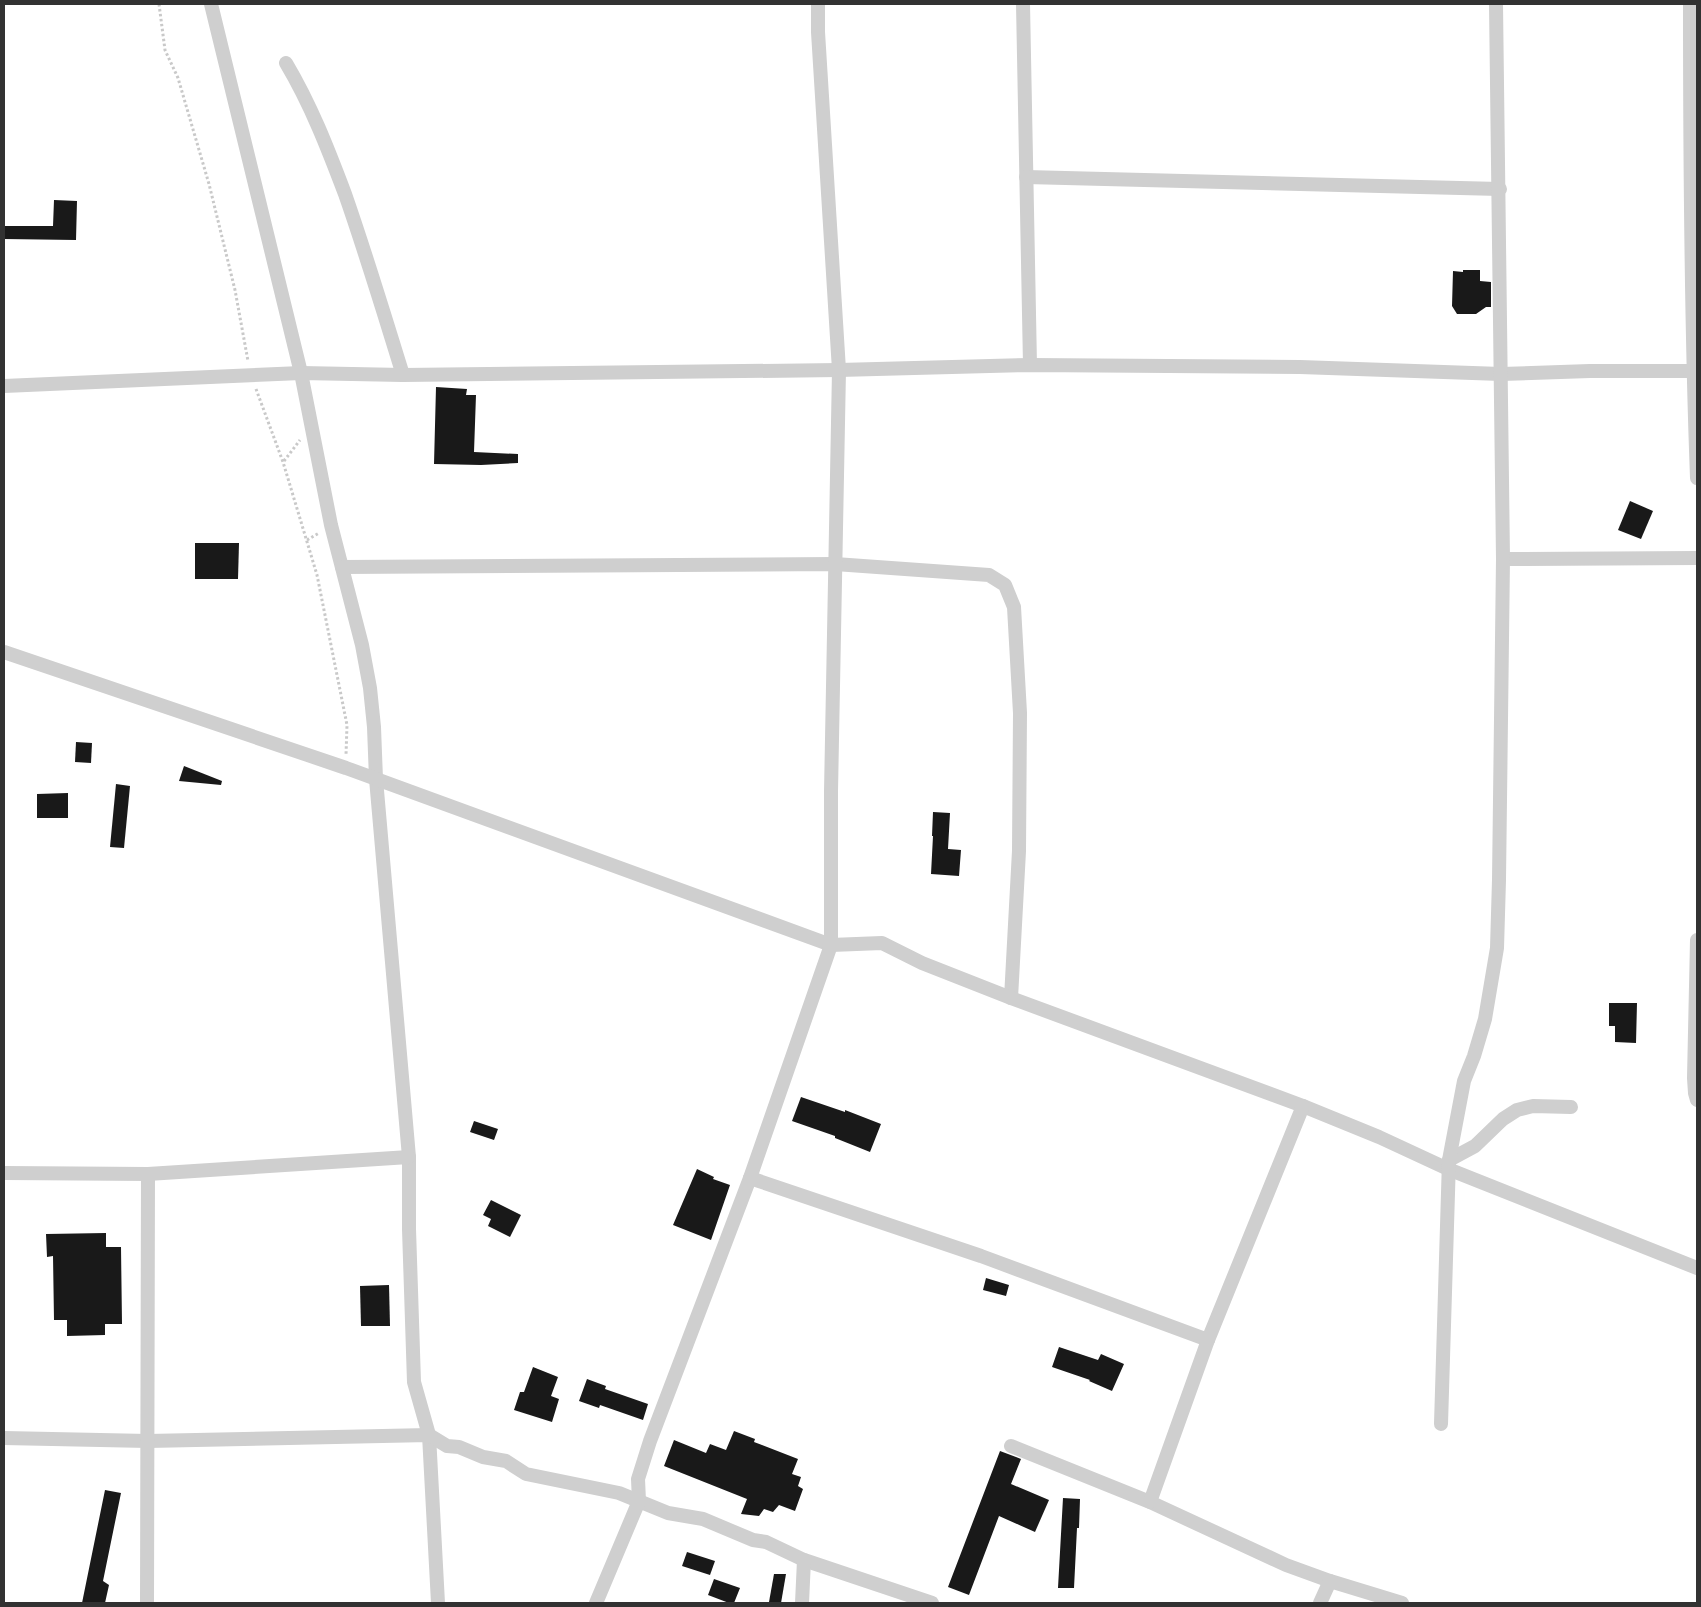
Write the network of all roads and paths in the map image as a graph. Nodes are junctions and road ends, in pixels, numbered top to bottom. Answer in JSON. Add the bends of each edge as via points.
{"nodes":[{"id":1,"x":211,"y":4,"type":"edge"},
{"id":2,"x":818,"y":4,"type":"edge"},
{"id":3,"x":1023,"y":4,"type":"edge"},
{"id":4,"x":1496,"y":4,"type":"edge"},
{"id":5,"x":1690,"y":4,"type":"edge"},
{"id":6,"x":286,"y":63,"type":"dead end"},
{"id":7,"x":1026,"y":177,"type":"junction"},
{"id":8,"x":1694,"y":182,"type":"edge"},
{"id":9,"x":1500,"y":189,"type":"junction"},
{"id":10,"x":1030,"y":365,"type":"junction"},
{"id":11,"x":839,"y":370,"type":"junction"},
{"id":12,"x":1693,"y":371,"type":"junction"},
{"id":13,"x":301,"y":373,"type":"junction"},
{"id":14,"x":1502,"y":374,"type":"junction"},
{"id":15,"x":403,"y":375,"type":"junction"},
{"id":16,"x":4,"y":386,"type":"edge"},
{"id":17,"x":311,"y":426,"type":"junction"},
{"id":18,"x":283,"y":462,"type":"dead end"},
{"id":19,"x":1697,"y":478,"type":"edge"},
{"id":20,"x":1697,"y":558,"type":"edge"},
{"id":21,"x":1503,"y":559,"type":"junction"},
{"id":22,"x":836,"y":564,"type":"junction"},
{"id":23,"x":342,"y":567,"type":"junction"},
{"id":24,"x":4,"y":652,"type":"edge"},
{"id":25,"x":376,"y":779,"type":"junction"},
{"id":26,"x":1697,"y":940,"type":"edge"},
{"id":27,"x":831,"y":945,"type":"junction"},
{"id":28,"x":1011,"y":998,"type":"junction"},
{"id":29,"x":1697,"y":1100,"type":"edge"},
{"id":30,"x":1303,"y":1106,"type":"junction"},
{"id":31,"x":1571,"y":1107,"type":"dead end"},
{"id":32,"x":408,"y":1157,"type":"junction"},
{"id":33,"x":1448,"y":1164,"type":"junction"},
{"id":34,"x":4,"y":1173,"type":"edge"},
{"id":35,"x":148,"y":1174,"type":"junction"},
{"id":36,"x":750,"y":1178,"type":"junction"},
{"id":37,"x":1697,"y":1268,"type":"edge"},
{"id":38,"x":1208,"y":1340,"type":"junction"},
{"id":39,"x":1441,"y":1424,"type":"dead end"},
{"id":40,"x":429,"y":1434,"type":"junction"},
{"id":41,"x":4,"y":1438,"type":"edge"},
{"id":42,"x":148,"y":1441,"type":"junction"},
{"id":43,"x":1011,"y":1446,"type":"dead end"},
{"id":44,"x":639,"y":1501,"type":"junction"},
{"id":45,"x":1150,"y":1502,"type":"junction"},
{"id":46,"x":804,"y":1560,"type":"junction"},
{"id":47,"x":1330,"y":1581,"type":"junction"},
{"id":48,"x":147,"y":1603,"type":"edge"},
{"id":49,"x":438,"y":1603,"type":"edge"},
{"id":50,"x":596,"y":1603,"type":"edge"},
{"id":51,"x":802,"y":1603,"type":"edge"},
{"id":52,"x":932,"y":1603,"type":"edge"},
{"id":53,"x":1320,"y":1603,"type":"edge"},
{"id":54,"x":1402,"y":1603,"type":"edge"}],
"edges":[{"from":1,"to":13,"type":"street"},
{"from":2,"to":11,"type":"street"},
{"from":3,"to":7,"type":"street"},
{"from":4,"to":9,"type":"street"},
{"from":5,"to":8,"type":"street"},
{"from":6,"to":15,"type":"street","via":[[302,90],[328,149],[361,238]]},
{"from":7,"to":9,"type":"street"},
{"from":7,"to":10,"type":"street"},
{"from":8,"to":12,"type":"street"},
{"from":9,"to":14,"type":"street"},
{"from":10,"to":11,"type":"street"},
{"from":10,"to":14,"type":"street","via":[[1300,367]]},
{"from":11,"to":15,"type":"street"},
{"from":11,"to":22,"type":"street"},
{"from":12,"to":14,"type":"street"},
{"from":12,"to":19,"type":"street"},
{"from":13,"to":15,"type":"street"},
{"from":13,"to":16,"type":"street"},
{"from":13,"to":17,"type":"street"},
{"from":14,"to":21,"type":"street"},
{"from":17,"to":18,"type":"path"},
{"from":17,"to":23,"type":"street"},
{"from":20,"to":21,"type":"street"},
{"from":21,"to":33,"type":"street","via":[[1497,948],[1485,1019],[1464,1081]]},
{"from":22,"to":23,"type":"street"},
{"from":22,"to":27,"type":"street"},
{"from":22,"to":28,"type":"street","via":[[989,575],[1005,585],[1011,599],[1020,713],[1019,850]]},
{"from":23,"to":25,"type":"street","via":[[370,688]]},
{"from":24,"to":25,"type":"street"},
{"from":25,"to":27,"type":"street"},
{"from":25,"to":32,"type":"street"},
{"from":26,"to":29,"type":"street","via":[[1694,1078]]},
{"from":27,"to":28,"type":"street","via":[[882,943],[922,964]]},
{"from":27,"to":36,"type":"street"},
{"from":28,"to":30,"type":"street"},
{"from":30,"to":33,"type":"street"},
{"from":30,"to":38,"type":"street"},
{"from":31,"to":33,"type":"street","via":[[1533,1106],[1517,1110]]},
{"from":32,"to":35,"type":"street"},
{"from":32,"to":40,"type":"street","via":[[414,1382]]},
{"from":33,"to":37,"type":"street"},
{"from":33,"to":39,"type":"street"},
{"from":34,"to":35,"type":"street"},
{"from":35,"to":42,"type":"street"},
{"from":36,"to":38,"type":"street","via":[[981,1256]]},
{"from":36,"to":44,"type":"street","via":[[650,1441],[638,1479]]},
{"from":38,"to":45,"type":"street"},
{"from":40,"to":42,"type":"street"},
{"from":40,"to":44,"type":"street","via":[[447,1446],[459,1447],[484,1458],[506,1461],[526,1474],[600,1488]]},
{"from":40,"to":49,"type":"street"},
{"from":41,"to":42,"type":"street"},
{"from":42,"to":48,"type":"street"},
{"from":43,"to":45,"type":"street"},
{"from":44,"to":46,"type":"street","via":[[668,1513],[703,1519]]},
{"from":44,"to":50,"type":"street"},
{"from":45,"to":47,"type":"street","via":[[1286,1565]]},
{"from":46,"to":51,"type":"street"},
{"from":46,"to":52,"type":"street"},
{"from":47,"to":53,"type":"street"},
{"from":47,"to":54,"type":"street"}]}
